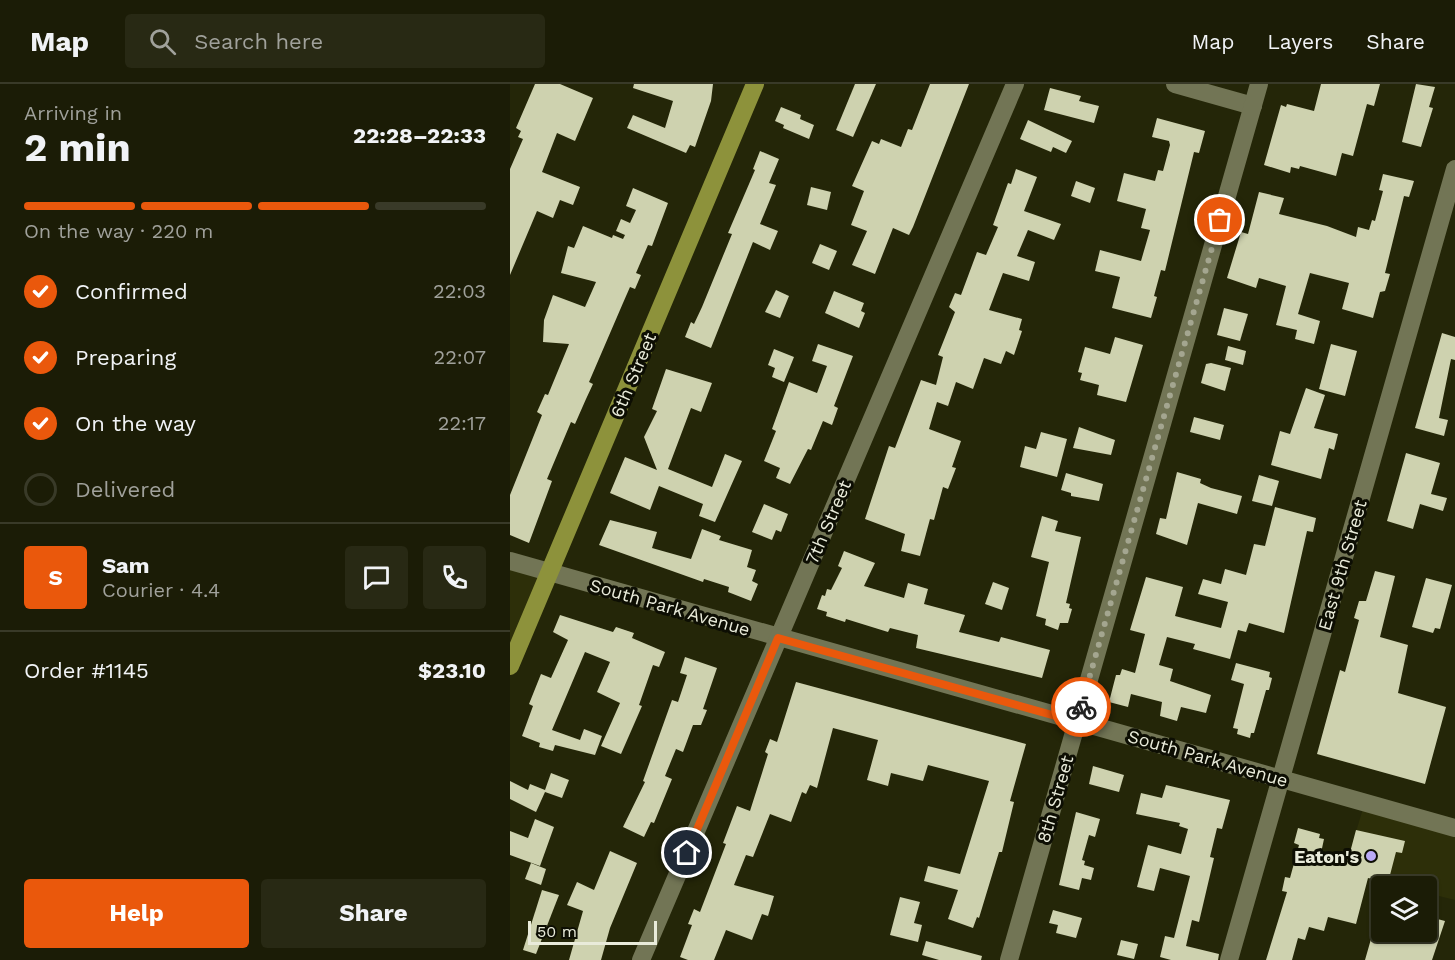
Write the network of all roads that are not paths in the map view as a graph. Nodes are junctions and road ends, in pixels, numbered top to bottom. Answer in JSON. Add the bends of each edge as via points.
{"nodes":[{"id":1,"x":755,"y":84,"type":"edge"},
{"id":2,"x":1015,"y":84,"type":"edge"},
{"id":3,"x":1175,"y":84,"type":"edge"},
{"id":4,"x":1259,"y":84,"type":"edge"},
{"id":5,"x":1253,"y":106,"type":"junction"},
{"id":6,"x":1455,"y":169,"type":"edge"},
{"id":7,"x":510,"y":561,"type":"edge"},
{"id":8,"x":550,"y":572,"type":"junction"},
{"id":9,"x":778,"y":638,"type":"junction"},
{"id":10,"x":510,"y":666,"type":"edge"},
{"id":11,"x":1077,"y":722,"type":"junction"},
{"id":12,"x":1281,"y":779,"type":"junction"},
{"id":13,"x":1455,"y":828,"type":"edge"},
{"id":14,"x":641,"y":960,"type":"edge"},
{"id":15,"x":1009,"y":960,"type":"edge"},
{"id":16,"x":1229,"y":960,"type":"edge"}],
"edges":[{"from":1,"to":8,"type":"main road","name":"6th Street"},
{"from":2,"to":9,"type":"street","name":"7th Street"},
{"from":3,"to":5,"type":"street"},
{"from":4,"to":5,"type":"street","name":"8th Street"},
{"from":5,"to":11,"type":"street","name":"8th Street"},
{"from":6,"to":12,"type":"street","name":"East 9th Street"},
{"from":7,"to":8,"type":"street","name":"South Park Avenue"},
{"from":8,"to":9,"type":"street","name":"South Park Avenue"},
{"from":8,"to":10,"type":"main road","name":"6th Street"},
{"from":9,"to":11,"type":"street","name":"South Park Avenue"},
{"from":9,"to":14,"type":"street","name":"7th Street"},
{"from":11,"to":12,"type":"street","name":"South Park Avenue"},
{"from":11,"to":15,"type":"street","name":"8th Street"},
{"from":12,"to":13,"type":"street","name":"South Park Avenue"},
{"from":12,"to":16,"type":"street","name":"East 9th Street"}]}
